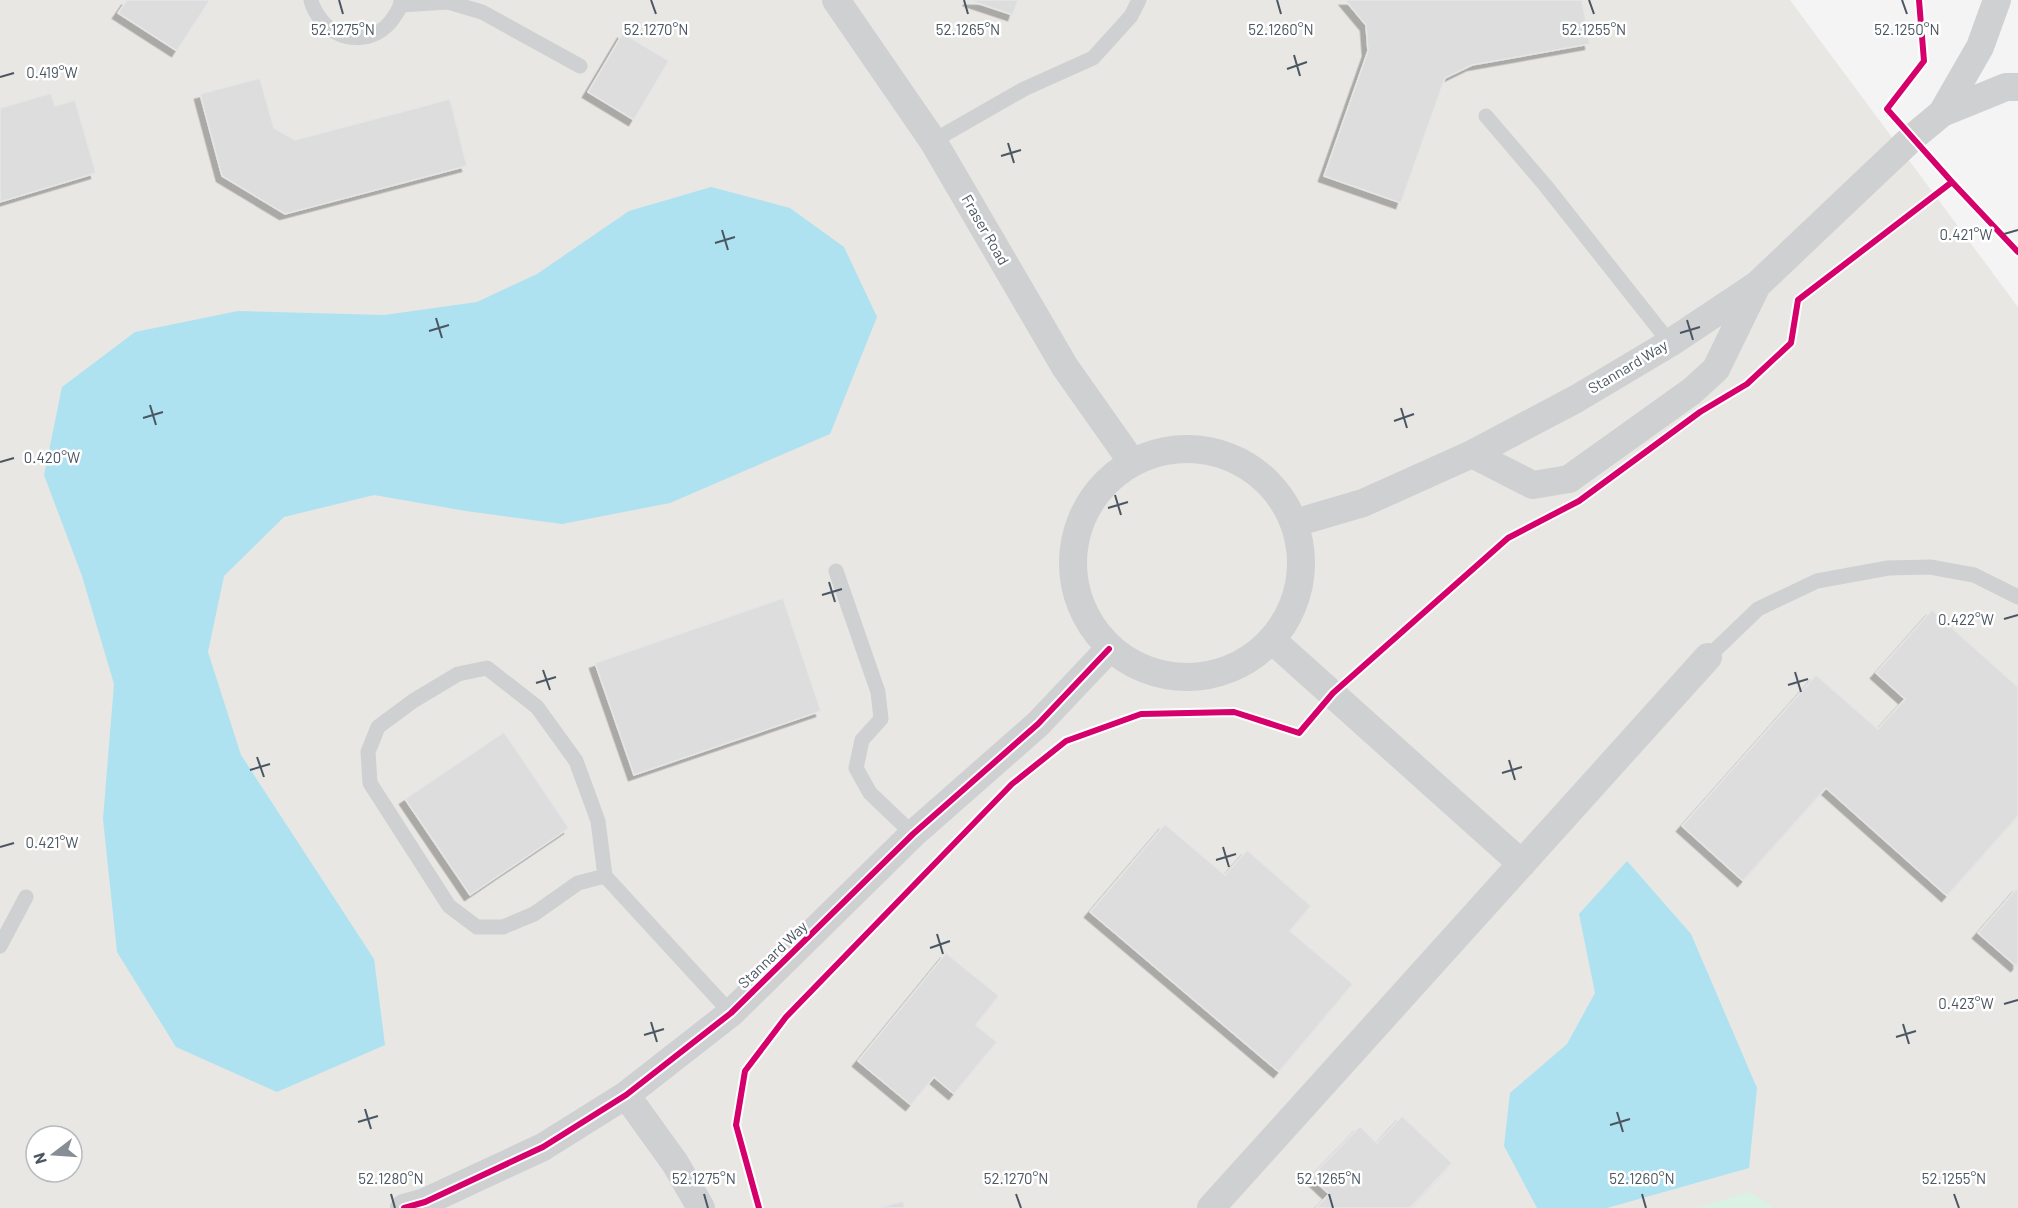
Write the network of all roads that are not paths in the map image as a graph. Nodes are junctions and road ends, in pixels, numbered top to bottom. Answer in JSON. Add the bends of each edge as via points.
{"nodes":[{"id":1,"x":311,"y":0,"type":"edge"},
{"id":2,"x":836,"y":0,"type":"edge"},
{"id":3,"x":1139,"y":0,"type":"edge"},
{"id":4,"x":1997,"y":0,"type":"edge"},
{"id":5,"x":401,"y":3,"type":"edge"},
{"id":6,"x":580,"y":66,"type":"dead end"},
{"id":7,"x":2018,"y":87,"type":"edge"},
{"id":8,"x":1942,"y":113,"type":"junction"},
{"id":9,"x":1486,"y":116,"type":"dead end"},
{"id":10,"x":933,"y":141,"type":"junction"},
{"id":11,"x":1757,"y":285,"type":"junction"},
{"id":12,"x":1670,"y":343,"type":"junction"},
{"id":13,"x":1472,"y":454,"type":"junction"},
{"id":14,"x":1132,"y":462,"type":"junction"},
{"id":15,"x":1295,"y":523,"type":"junction"},
{"id":16,"x":836,"y":571,"type":"dead end"},
{"id":17,"x":2018,"y":597,"type":"edge"},
{"id":18,"x":1273,"y":640,"type":"junction"},
{"id":19,"x":1108,"y":648,"type":"junction"},
{"id":20,"x":1708,"y":657,"type":"joint"},
{"id":21,"x":913,"y":834,"type":"junction"},
{"id":22,"x":1522,"y":864,"type":"junction"},
{"id":23,"x":605,"y":876,"type":"junction"},
{"id":24,"x":26,"y":897,"type":"dead end"},
{"id":25,"x":0,"y":946,"type":"edge"},
{"id":26,"x":731,"y":1013,"type":"junction"},
{"id":27,"x":626,"y":1095,"type":"junction"},
{"id":28,"x":404,"y":1208,"type":"edge"},
{"id":29,"x":701,"y":1208,"type":"edge"},
{"id":30,"x":1211,"y":1208,"type":"edge"}],
"edges":[{"from":1,"to":5,"type":"lane","via":[[326,27],[347,38],[371,37],[388,27]]},
{"from":2,"to":10,"type":"street","name":"Fraser Road"},
{"from":3,"to":10,"type":"lane","via":[[1131,16],[1093,58],[1024,89]]},
{"from":4,"to":8,"type":"street","name":"Stannard Way","via":[[1980,47]]},
{"from":5,"to":6,"type":"lane","via":[[448,2],[482,12]]},
{"from":7,"to":8,"type":"street","name":"Stannard Way","via":[[2006,87]]},
{"from":8,"to":11,"type":"street","name":"Stannard Way"},
{"from":9,"to":12,"type":"lane","via":[[1545,184]]},
{"from":10,"to":14,"type":"street","name":"Fraser Road","via":[[1065,367]]},
{"from":11,"to":12,"type":"street","name":"Stannard Way"},
{"from":11,"to":13,"type":"street","via":[[1716,369],[1692,391],[1569,479],[1533,485]]},
{"from":12,"to":13,"type":"street","name":"Stannard Way"},
{"from":13,"to":15,"type":"street","name":"Stannard Way","via":[[1363,503]]},
{"from":14,"to":15,"type":"street","via":[[1165,450],[1213,451],[1245,464],[1273,486]]},
{"from":14,"to":19,"type":"street","via":[[1101,486],[1079,522],[1071,564],[1082,611]]},
{"from":15,"to":18,"type":"street","via":[[1302,570],[1292,611]]},
{"from":16,"to":21,"type":"lane","via":[[878,692],[880,719],[862,740],[856,768],[870,793]]},
{"from":17,"to":20,"type":"lane","via":[[1974,575],[1930,567],[1887,568],[1817,581],[1758,609]]},
{"from":18,"to":19,"type":"street","via":[[1235,669],[1189,679],[1148,672]]},
{"from":18,"to":22,"type":"street"},
{"from":19,"to":21,"type":"street","name":"Stannard Way","via":[[1038,724]]},
{"from":20,"to":22,"type":"street"},
{"from":21,"to":26,"type":"street","name":"Stannard Way"},
{"from":22,"to":30,"type":"street"},
{"from":23,"to":23,"type":"lane","via":[[598,821],[576,761],[537,707],[487,668],[458,674],[378,727],[368,752],[370,783],[448,906],[477,927],[503,927],[534,914],[578,883]]},
{"from":23,"to":26,"type":"lane"},
{"from":24,"to":25,"type":"lane"},
{"from":26,"to":27,"type":"street","name":"Stannard Way"},
{"from":27,"to":28,"type":"street","name":"Stannard Way","via":[[543,1148]]},
{"from":27,"to":29,"type":"street","via":[[675,1163]]}]}
